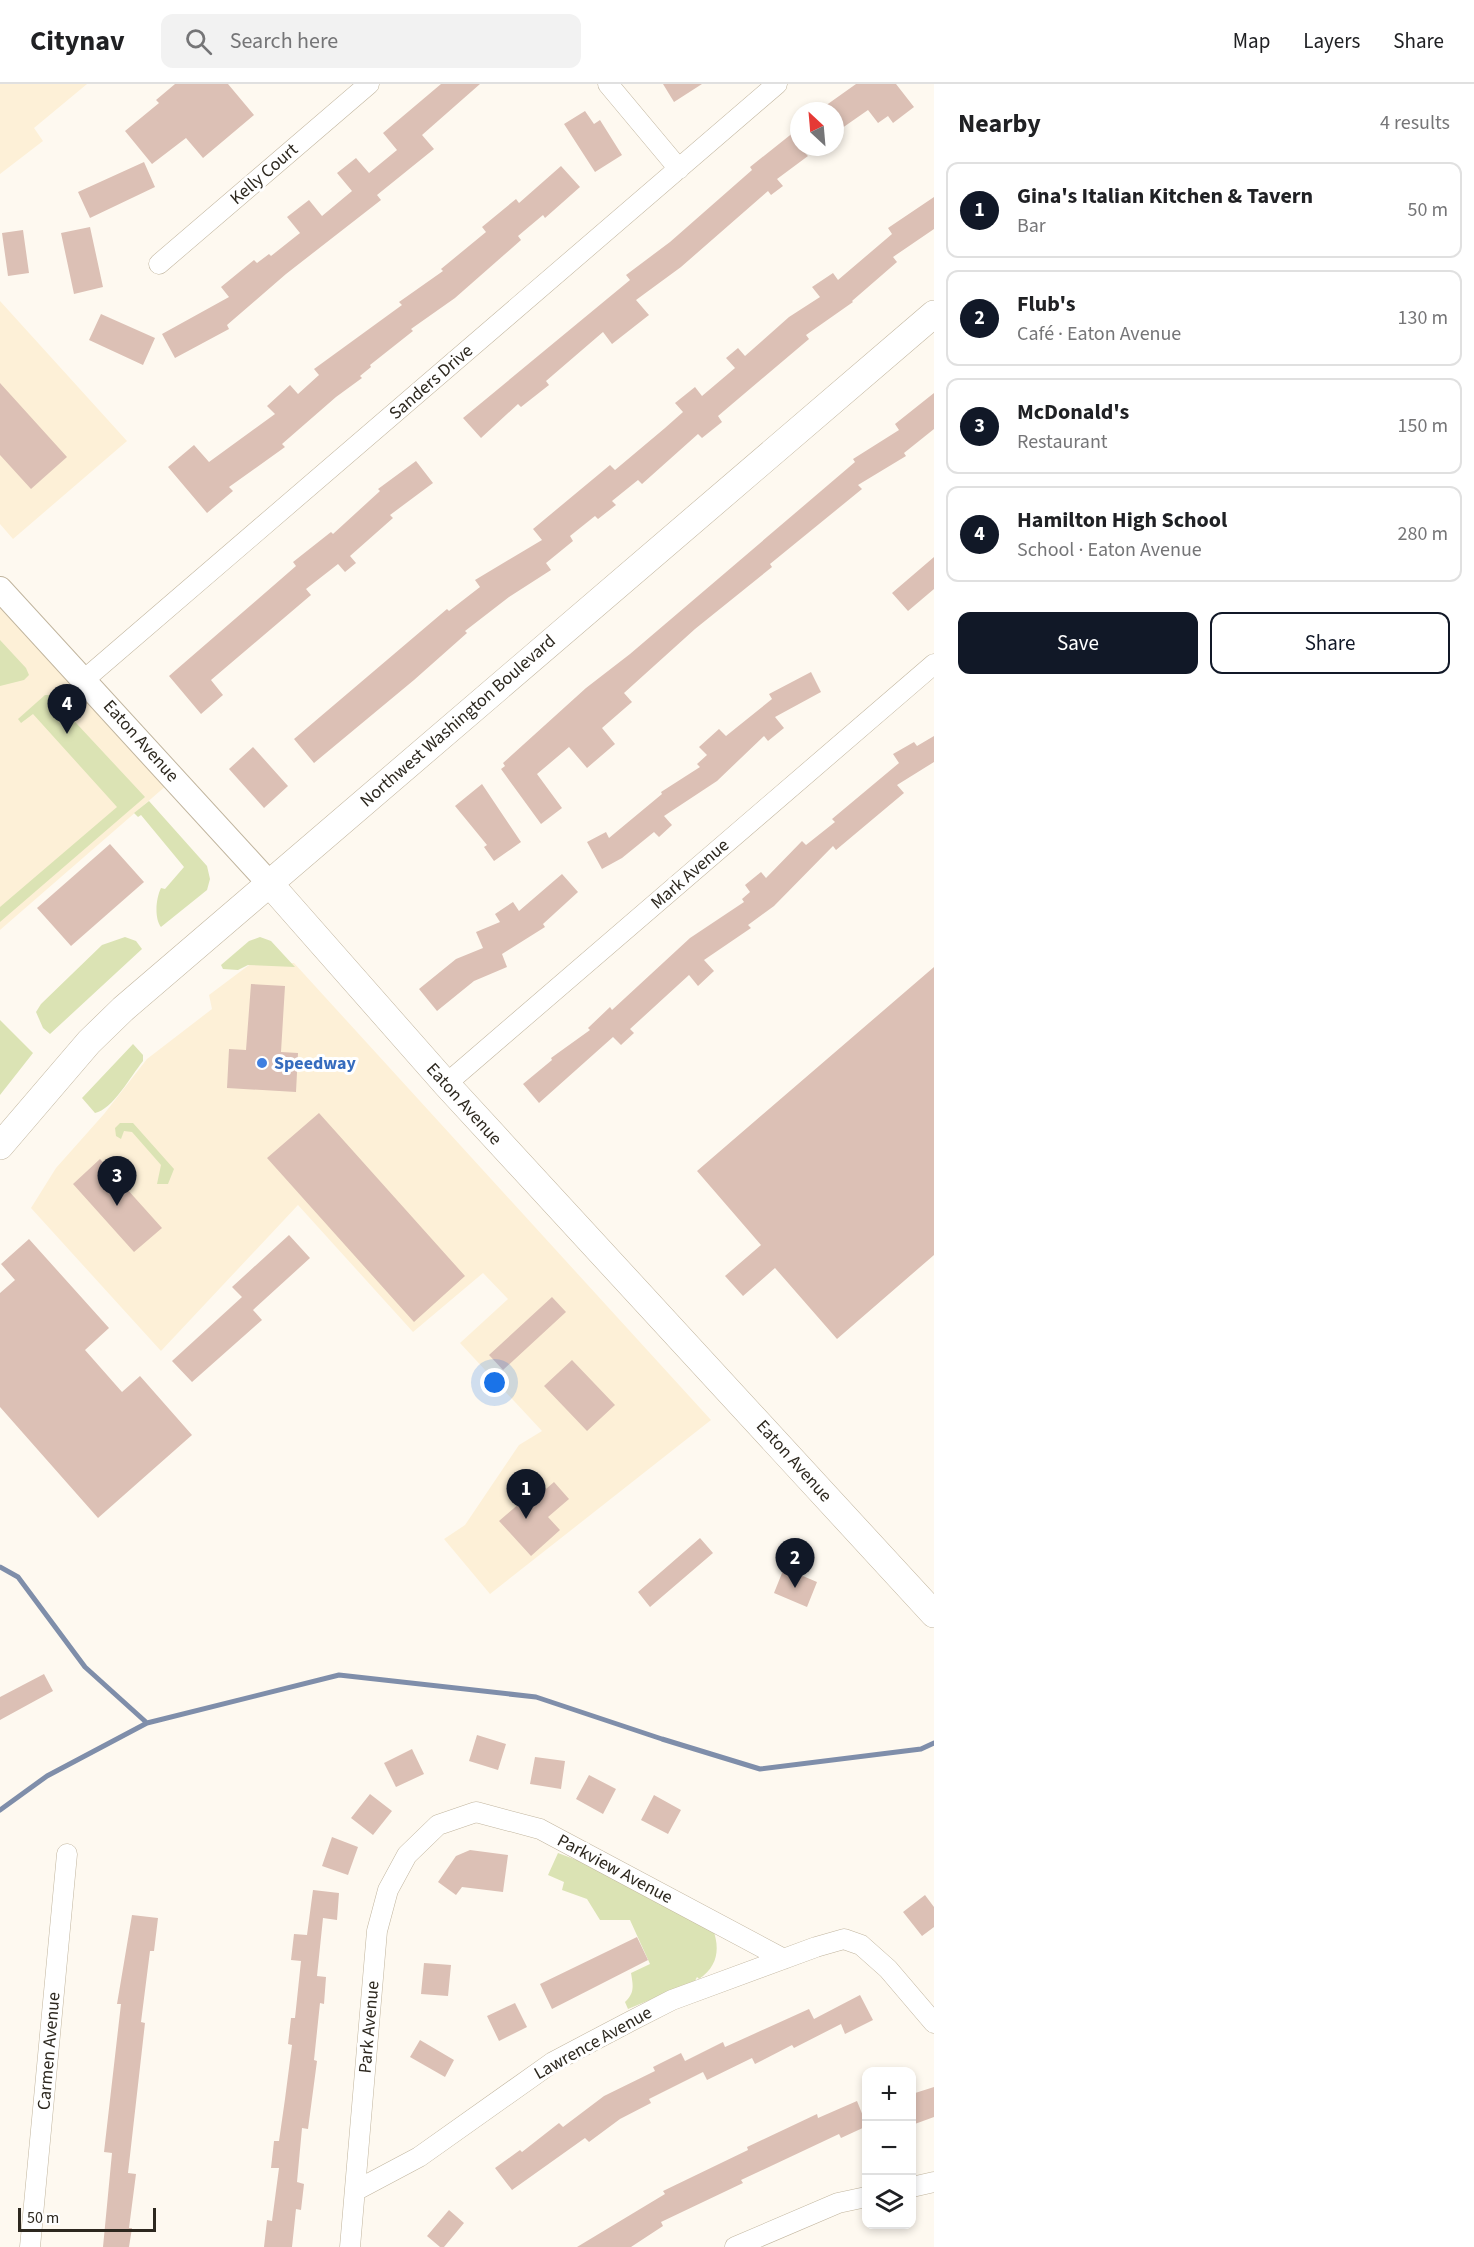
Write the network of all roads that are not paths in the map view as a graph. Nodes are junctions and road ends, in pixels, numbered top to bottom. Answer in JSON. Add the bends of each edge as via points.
{"nodes":[{"id":1,"x":369,"y":84,"type":"edge"},
{"id":2,"x":608,"y":84,"type":"edge"},
{"id":3,"x":777,"y":84,"type":"edge"},
{"id":4,"x":679,"y":169,"type":"junction"},
{"id":5,"x":159,"y":264,"type":"dead end"},
{"id":6,"x":934,"y":314,"type":"edge"},
{"id":7,"x":0,"y":589,"type":"edge"},
{"id":8,"x":934,"y":664,"type":"edge"},
{"id":9,"x":85,"y":679,"type":"junction"},
{"id":10,"x":269,"y":883,"type":"junction"},
{"id":11,"x":446,"y":1084,"type":"junction"},
{"id":12,"x":0,"y":1146,"type":"edge"},
{"id":13,"x":934,"y":1614,"type":"edge"},
{"id":14,"x":438,"y":1825,"type":"joint"},
{"id":15,"x":67,"y":1854,"type":"dead end"},
{"id":16,"x":784,"y":1959,"type":"junction"},
{"id":17,"x":934,"y":2023,"type":"edge"},
{"id":18,"x":934,"y":2182,"type":"edge"},
{"id":19,"x":916,"y":2186,"type":"edge"},
{"id":20,"x":355,"y":2191,"type":"junction"},
{"id":21,"x":862,"y":2198,"type":"edge"},
{"id":22,"x":30,"y":2247,"type":"edge"},
{"id":23,"x":350,"y":2247,"type":"edge"},
{"id":24,"x":735,"y":2247,"type":"edge"}],
"edges":[{"from":1,"to":5,"type":"street","name":"Kelly Court"},
{"from":2,"to":4,"type":"street"},
{"from":3,"to":4,"type":"street","name":"Sanders Drive"},
{"from":4,"to":9,"type":"street","name":"Sanders Drive"},
{"from":6,"to":10,"type":"main road","name":"Northwest Washington Boulevard"},
{"from":7,"to":9,"type":"street","name":"Eaton Avenue"},
{"from":8,"to":11,"type":"street","name":"Mark Avenue"},
{"from":9,"to":10,"type":"street","name":"Eaton Avenue"},
{"from":10,"to":11,"type":"main road","name":"Eaton Avenue"},
{"from":10,"to":12,"type":"main road","name":"Northwest Washington Boulevard","via":[[89,1042]]},
{"from":11,"to":13,"type":"main road","name":"Eaton Avenue"},
{"from":14,"to":16,"type":"street","name":"Parkview Avenue","via":[[476,1812],[540,1829]]},
{"from":14,"to":20,"type":"street","name":"Park Avenue","via":[[407,1856],[388,1890],[377,1931]]},
{"from":15,"to":22,"type":"street","name":"Carmen Avenue"},
{"from":16,"to":17,"type":"street","name":"Lawrence Avenue","via":[[844,1939],[861,1945],[888,1969]]},
{"from":16,"to":20,"type":"street","name":"Lawrence Avenue","via":[[672,2000],[553,2062],[419,2157]]},
{"from":18,"to":19,"type":"street"},
{"from":20,"to":23,"type":"street","name":"Park Avenue"},
{"from":21,"to":24,"type":"street","via":[[838,2203]]}]}
